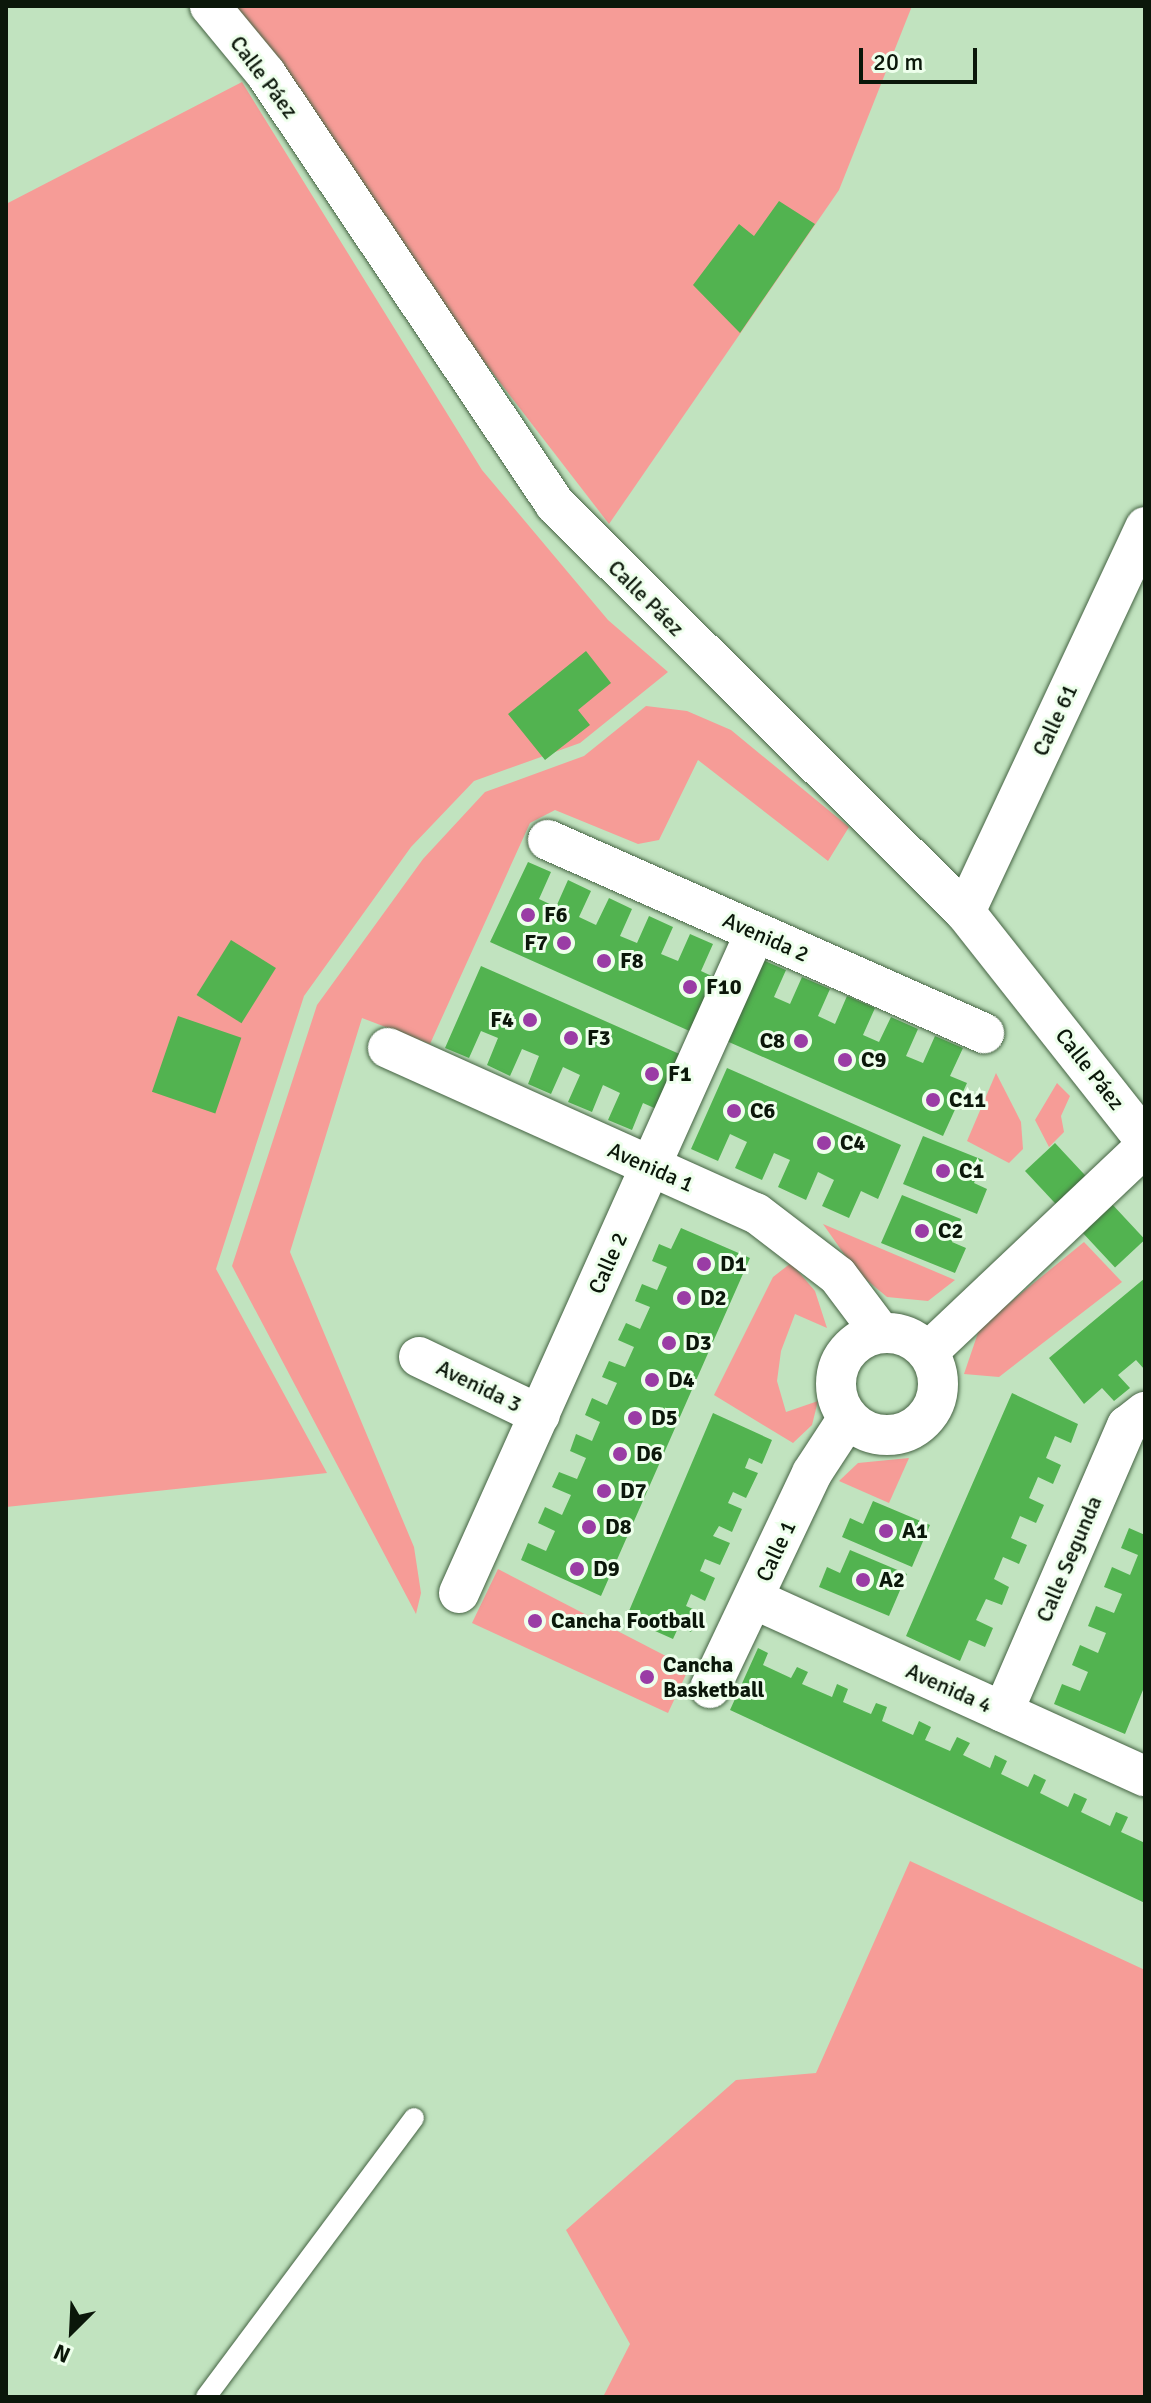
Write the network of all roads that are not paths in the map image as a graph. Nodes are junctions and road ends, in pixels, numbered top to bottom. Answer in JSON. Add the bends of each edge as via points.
{"nodes":[{"id":1,"x":210,"y":6,"type":"edge"},
{"id":2,"x":1145,"y":527,"type":"edge"},
{"id":3,"x":548,"y":840,"type":"dead end"},
{"id":4,"x":965,"y":912,"type":"junction"},
{"id":5,"x":755,"y":933,"type":"junction"},
{"id":6,"x":984,"y":1033,"type":"dead end"},
{"id":7,"x":388,"y":1048,"type":"dead end"},
{"id":8,"x":1145,"y":1140,"type":"edge"},
{"id":9,"x":1145,"y":1147,"type":"edge"},
{"id":10,"x":651,"y":1167,"type":"junction"},
{"id":11,"x":880,"y":1332,"type":"junction"},
{"id":12,"x":928,"y":1352,"type":"junction"},
{"id":13,"x":419,"y":1357,"type":"dead end"},
{"id":14,"x":1145,"y":1412,"type":"edge"},
{"id":15,"x":540,"y":1415,"type":"junction"},
{"id":16,"x":848,"y":1418,"type":"junction"},
{"id":17,"x":459,"y":1593,"type":"dead end"},
{"id":18,"x":754,"y":1599,"type":"junction"},
{"id":19,"x":710,"y":1688,"type":"dead end"},
{"id":20,"x":1003,"y":1712,"type":"junction"},
{"id":21,"x":1145,"y":1776,"type":"edge"},
{"id":22,"x":414,"y":2118,"type":"dead end"},
{"id":23,"x":206,"y":2397,"type":"edge"}],
"edges":[{"from":1,"to":4,"type":"street","name":"Calle Páez","via":[[266,74],[555,504]]},
{"from":2,"to":4,"type":"street","name":"Calle 61"},
{"from":3,"to":5,"type":"street","name":"Avenida 2"},
{"from":4,"to":8,"type":"street","name":"Calle Páez"},
{"from":5,"to":6,"type":"street","name":"Avenida 2"},
{"from":5,"to":10,"type":"street","name":"Calle 2"},
{"from":7,"to":10,"type":"street","name":"Avenida 1"},
{"from":9,"to":12,"type":"street"},
{"from":10,"to":11,"type":"street","name":"Avenida 1","via":[[797,1239]]},
{"from":10,"to":15,"type":"street","name":"Calle 2"},
{"from":11,"to":12,"type":"street"},
{"from":11,"to":16,"type":"street","via":[[852,1346],[836,1373]]},
{"from":12,"to":16,"type":"street","via":[[939,1382],[920,1424],[891,1435]]},
{"from":13,"to":15,"type":"street","name":"Avenida 3"},
{"from":14,"to":20,"type":"street","name":"Calle Segunda","via":[[1127,1426]]},
{"from":15,"to":17,"type":"street","name":"Calle 2"},
{"from":16,"to":18,"type":"street","name":"Calle 1","via":[[812,1473]]},
{"from":18,"to":19,"type":"street","name":"Calle 1"},
{"from":18,"to":20,"type":"street","name":"Avenida 4"},
{"from":20,"to":21,"type":"street","name":"Avenida 4"},
{"from":22,"to":23,"type":"lane"}]}
